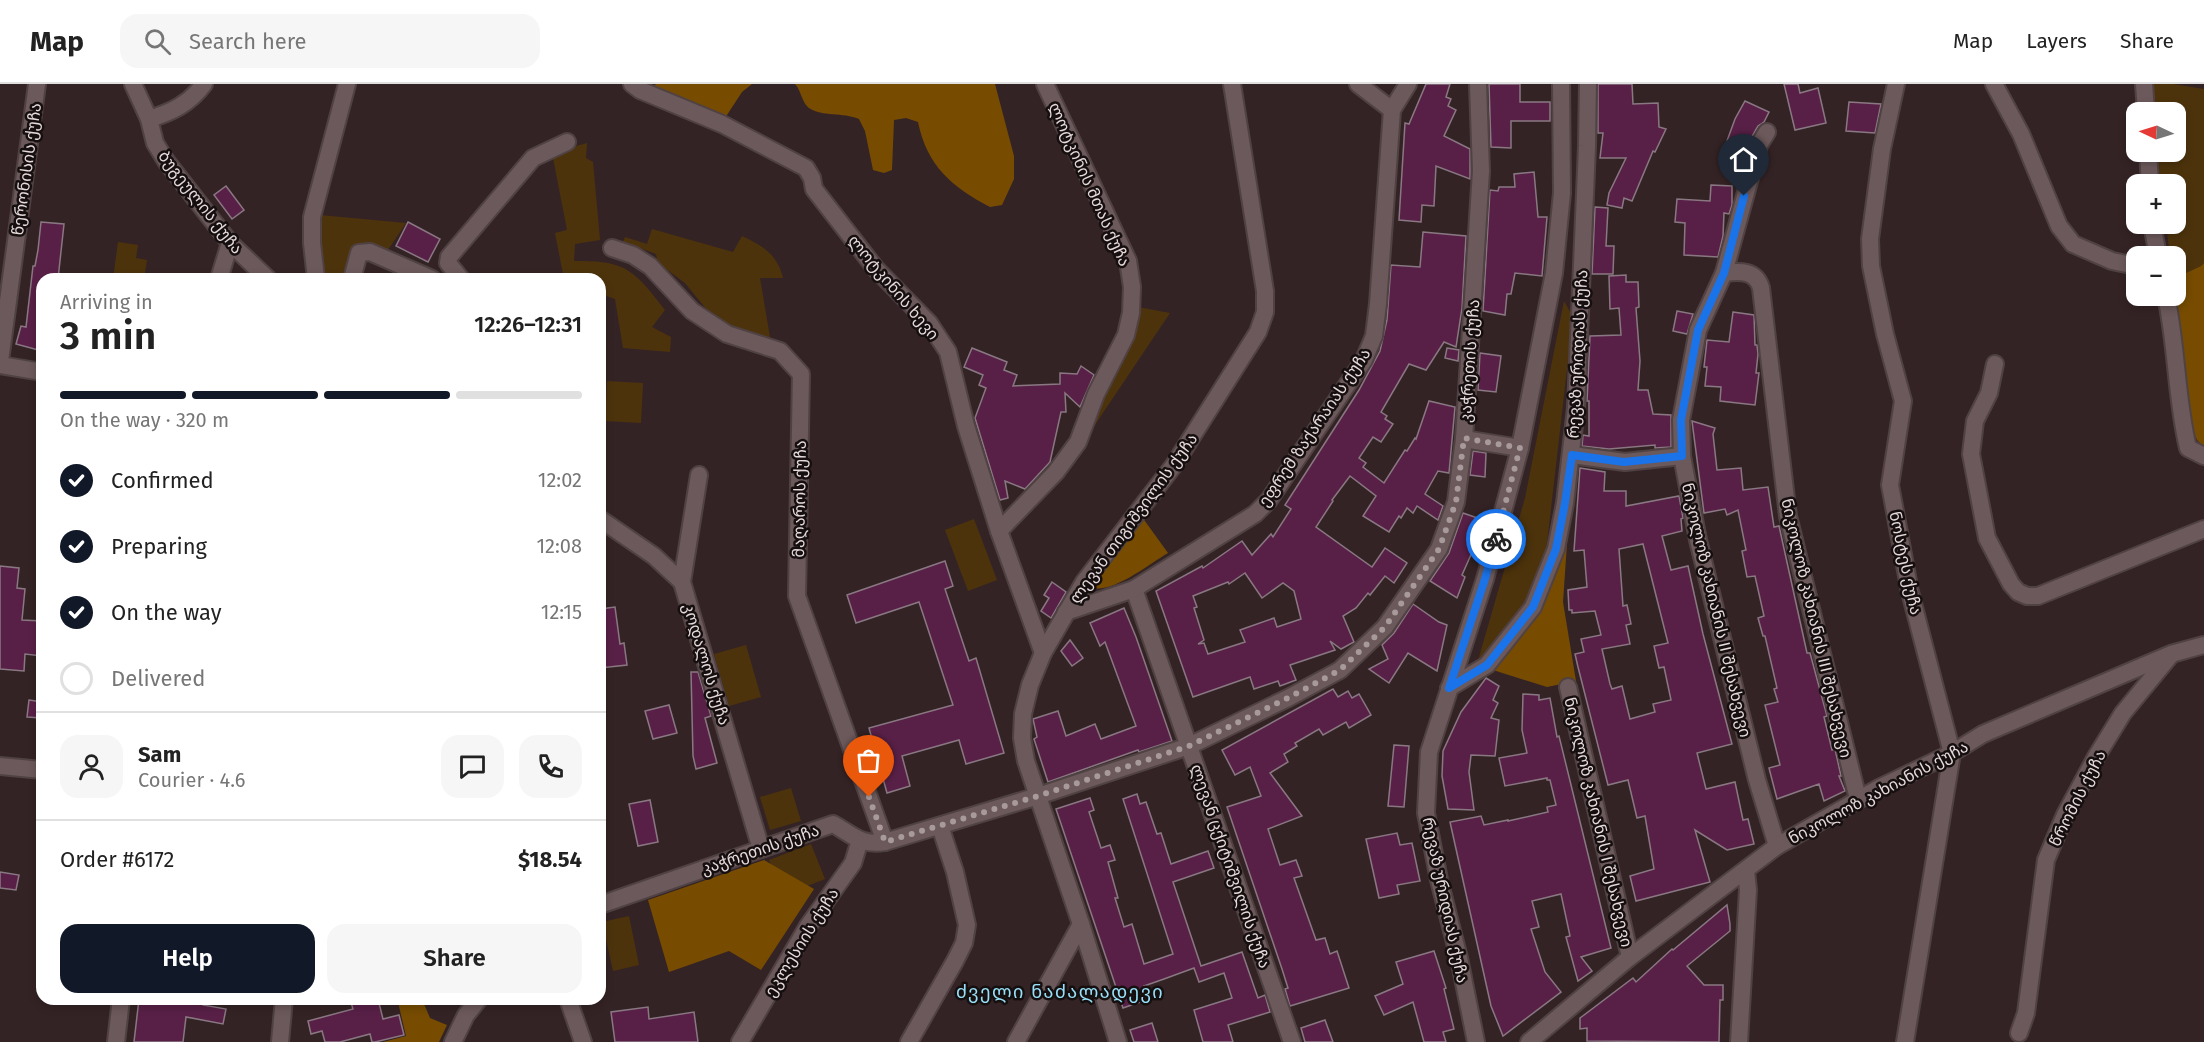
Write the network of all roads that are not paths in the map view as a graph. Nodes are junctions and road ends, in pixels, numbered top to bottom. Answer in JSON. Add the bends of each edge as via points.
{"nodes":[{"id":1,"x":37,"y":84,"type":"edge"},
{"id":2,"x":133,"y":84,"type":"edge"},
{"id":3,"x":204,"y":84,"type":"edge"},
{"id":4,"x":347,"y":84,"type":"edge"},
{"id":5,"x":632,"y":84,"type":"edge"},
{"id":6,"x":1045,"y":84,"type":"edge"},
{"id":7,"x":1232,"y":84,"type":"edge"},
{"id":8,"x":1358,"y":84,"type":"edge"},
{"id":9,"x":1408,"y":84,"type":"edge"},
{"id":10,"x":1478,"y":84,"type":"edge"},
{"id":11,"x":1561,"y":84,"type":"edge"},
{"id":12,"x":1588,"y":84,"type":"edge"},
{"id":13,"x":1896,"y":84,"type":"edge"},
{"id":14,"x":1994,"y":84,"type":"edge"},
{"id":15,"x":2144,"y":84,"type":"edge"},
{"id":16,"x":2145,"y":102,"type":"edge"},
{"id":17,"x":1392,"y":110,"type":"junction"},
{"id":18,"x":149,"y":119,"type":"junction"},
{"id":19,"x":1767,"y":132,"type":"dead end"},
{"id":20,"x":567,"y":142,"type":"dead end"},
{"id":21,"x":230,"y":243,"type":"junction"},
{"id":22,"x":612,"y":248,"type":"dead end"},
{"id":23,"x":2126,"y":264,"type":"edge"},
{"id":24,"x":221,"y":273,"type":"edge"},
{"id":25,"x":262,"y":273,"type":"edge"},
{"id":26,"x":315,"y":273,"type":"edge"},
{"id":27,"x":354,"y":273,"type":"edge"},
{"id":28,"x":418,"y":273,"type":"edge"},
{"id":29,"x":456,"y":273,"type":"edge"},
{"id":30,"x":1724,"y":273,"type":"junction"},
{"id":31,"x":2167,"y":306,"type":"edge"},
{"id":32,"x":0,"y":359,"type":"edge"},
{"id":33,"x":1995,"y":364,"type":"dead end"},
{"id":34,"x":36,"y":370,"type":"edge"},
{"id":35,"x":1464,"y":438,"type":"junction"},
{"id":36,"x":1520,"y":448,"type":"junction"},
{"id":37,"x":1572,"y":455,"type":"junction"},
{"id":38,"x":1682,"y":456,"type":"junction"},
{"id":39,"x":2204,"y":456,"type":"edge"},
{"id":40,"x":699,"y":475,"type":"dead end"},
{"id":41,"x":606,"y":523,"type":"edge"},
{"id":42,"x":2204,"y":529,"type":"edge"},
{"id":43,"x":999,"y":531,"type":"junction"},
{"id":44,"x":682,"y":582,"type":"junction"},
{"id":45,"x":1134,"y":589,"type":"junction"},
{"id":46,"x":1066,"y":612,"type":"junction"},
{"id":47,"x":2204,"y":645,"type":"edge"},
{"id":48,"x":1043,"y":653,"type":"junction"},
{"id":49,"x":2171,"y":654,"type":"junction"},
{"id":50,"x":1568,"y":687,"type":"dead end"},
{"id":51,"x":1449,"y":688,"type":"junction"},
{"id":52,"x":1189,"y":746,"type":"junction"},
{"id":53,"x":1952,"y":753,"type":"junction"},
{"id":54,"x":0,"y":766,"type":"edge"},
{"id":55,"x":36,"y":769,"type":"edge"},
{"id":56,"x":1038,"y":796,"type":"junction"},
{"id":57,"x":1858,"y":799,"type":"junction"},
{"id":58,"x":940,"y":826,"type":"junction"},
{"id":59,"x":860,"y":840,"type":"junction"},
{"id":60,"x":885,"y":842,"type":"junction"},
{"id":61,"x":1777,"y":846,"type":"junction"},
{"id":62,"x":761,"y":849,"type":"junction"},
{"id":63,"x":1746,"y":871,"type":"junction"},
{"id":64,"x":606,"y":903,"type":"edge"},
{"id":65,"x":1081,"y":924,"type":"junction"},
{"id":66,"x":1630,"y":957,"type":"junction"},
{"id":67,"x":120,"y":1005,"type":"edge"},
{"id":68,"x":283,"y":1005,"type":"edge"},
{"id":69,"x":474,"y":1005,"type":"edge"},
{"id":70,"x":570,"y":1005,"type":"edge"},
{"id":71,"x":2019,"y":1033,"type":"dead end"},
{"id":72,"x":116,"y":1042,"type":"edge"},
{"id":73,"x":280,"y":1042,"type":"edge"},
{"id":74,"x":453,"y":1042,"type":"edge"},
{"id":75,"x":582,"y":1042,"type":"edge"},
{"id":76,"x":741,"y":1042,"type":"edge"},
{"id":77,"x":909,"y":1042,"type":"edge"},
{"id":78,"x":1016,"y":1042,"type":"edge"},
{"id":79,"x":1118,"y":1042,"type":"edge"},
{"id":80,"x":1293,"y":1042,"type":"edge"},
{"id":81,"x":1476,"y":1042,"type":"edge"},
{"id":82,"x":1529,"y":1042,"type":"edge"},
{"id":83,"x":1739,"y":1042,"type":"edge"},
{"id":84,"x":1905,"y":1042,"type":"edge"}],
"edges":[{"from":1,"to":32,"type":"street","name":"წერონისის ქუჩა"},
{"from":2,"to":18,"type":"street","name":"ბუგეულის ქუჩა"},
{"from":3,"to":18,"type":"street","via":[[195,97]]},
{"from":4,"to":26,"type":"street","via":[[312,217]]},
{"from":5,"to":43,"type":"street","name":"ლოტკინის ხევი","via":[[723,124],[806,168],[814,189],[869,260],[929,322],[948,352]]},
{"from":6,"to":43,"type":"street","name":"ლოტკინის მთას ქუჩა","via":[[1128,261],[1131,313],[1126,335],[1096,394],[1078,442],[1056,472]]},
{"from":7,"to":46,"type":"street","name":"ლევან თიგიშვილის ქუჩა","via":[[1265,291],[1265,312],[1258,332],[1174,465],[1084,582]]},
{"from":8,"to":17,"type":"street"},
{"from":9,"to":17,"type":"street","name":"ეფრემ ზაქარაიას ქუჩა"},
{"from":10,"to":35,"type":"street","name":"კაჭრეთის ქუჩა","via":[[1481,171]]},
{"from":11,"to":36,"type":"street","name":"რევაზ ურიდიას ქუჩა","via":[[1562,193],[1554,273]]},
{"from":12,"to":37,"type":"street","name":"რევაზ ურიდიას ქუჩა"},
{"from":13,"to":53,"type":"street","name":"ნოსტეს ქუჩა","via":[[1882,149],[1870,239],[1871,266],[1903,401],[1890,485],[1910,592]]},
{"from":14,"to":23,"type":"street","via":[[2059,226],[2073,244]]},
{"from":15,"to":16,"type":"street"},
{"from":17,"to":45,"type":"street","name":"ეფრემ ზაქარაიას ქუჩა","via":[[1378,304],[1374,336],[1364,360],[1269,500],[1255,514]]},
{"from":18,"to":21,"type":"street","name":"ბუგეულის ქუჩა","via":[[165,161]]},
{"from":19,"to":30,"type":"street","name":"ნიკოლოზ კახიანის II შესახვევი","via":[[1759,145]]},
{"from":20,"to":29,"type":"street","via":[[533,158],[449,257],[448,263]]},
{"from":21,"to":24,"type":"street"},
{"from":21,"to":25,"type":"street","name":"ბუგეულის ქუჩა"},
{"from":22,"to":60,"type":"street","name":"მაღაროს ქუჩა","via":[[650,266],[692,311],[727,334],[780,351],[801,374],[798,596]]},
{"from":27,"to":28,"type":"street","via":[[359,253],[370,252]]},
{"from":30,"to":38,"type":"street","name":"ნიკოლოზ კახიანის II შესახვევი","via":[[1698,330],[1681,420]]},
{"from":30,"to":57,"type":"street","name":"ნიკოლოზ კახიანის III შესახვევი","via":[[1737,271],[1759,280],[1788,516]]},
{"from":31,"to":39,"type":"street","via":[[2181,420],[2188,448]]},
{"from":32,"to":34,"type":"street"},
{"from":33,"to":42,"type":"street","via":[[1989,393],[1975,421],[1971,454],[1987,538],[2018,592],[2038,596]]},
{"from":35,"to":36,"type":"street"},
{"from":35,"to":52,"type":"street","name":"კაჭრეთის ქუჩა","via":[[1456,502],[1439,549],[1385,627],[1340,670]]},
{"from":36,"to":51,"type":"street","name":"რევაზ ურიდიას ქუჩა","via":[[1485,579]]},
{"from":37,"to":38,"type":"street","via":[[1624,462]]},
{"from":37,"to":51,"type":"street","name":"რევაზ ურიდიას ქუჩა","via":[[1556,549],[1533,607],[1487,665]]},
{"from":38,"to":61,"type":"street","name":"ნიკოლოზ კახიანის II შესახვევი","via":[[1714,608],[1756,780]]},
{"from":40,"to":44,"type":"street","name":"კოდალოს ქუჩა"},
{"from":41,"to":44,"type":"street","via":[[654,556]]},
{"from":43,"to":48,"type":"street","name":"ლოტკინის ხევი"},
{"from":44,"to":62,"type":"street","name":"კოდალოს ქუჩა"},
{"from":45,"to":46,"type":"street","name":"ეფრემ ზაქარაიას ქუჩა"},
{"from":45,"to":52,"type":"street","name":"ლევან ცქიტიშვილის ქუჩა"},
{"from":46,"to":48,"type":"street"},
{"from":47,"to":49,"type":"street","name":"ნიკოლოზ კახიანის ქუჩა"},
{"from":48,"to":56,"type":"street","via":[[1023,714],[1022,738]]},
{"from":49,"to":53,"type":"street","name":"ნიკოლოზ კახიანის ქუჩა","via":[[1983,734]]},
{"from":49,"to":71,"type":"street","name":"წრომის ქუჩა","via":[[2123,713],[2086,776],[2046,860],[2026,1013]]},
{"from":50,"to":66,"type":"street","name":"ნიკოლოზ კახიანის I შესახვევი"},
{"from":51,"to":81,"type":"street","name":"რევაზ ურიდიას ქუჩა","via":[[1429,752],[1426,813]]},
{"from":52,"to":56,"type":"street","name":"კაჭრეთის ქუჩა"},
{"from":52,"to":80,"type":"street","name":"ლევან ცქიტიშვილის ქუჩა"},
{"from":53,"to":57,"type":"street","name":"ნიკოლოზ კახიანის ქუჩა"},
{"from":53,"to":84,"type":"street","name":"ნოსტეს ქუჩა"},
{"from":54,"to":55,"type":"street"},
{"from":56,"to":58,"type":"street","name":"კაჭრეთის ქუჩა"},
{"from":56,"to":65,"type":"street"},
{"from":57,"to":61,"type":"street","name":"ნიკოლოზ კახიანის ქუჩა"},
{"from":58,"to":60,"type":"street","name":"კაჭრეთის ქუჩა"},
{"from":58,"to":77,"type":"street","via":[[967,925],[964,943]]},
{"from":59,"to":60,"type":"street","name":"კაჭრეთის ქუჩა","via":[[871,844]]},
{"from":59,"to":62,"type":"street","name":"კაჭრეთის ქუჩა","via":[[833,824]]},
{"from":59,"to":76,"type":"street","name":"ეკლესიის ქუჩა","via":[[853,863],[808,926]]},
{"from":61,"to":63,"type":"street","name":"ნიკოლოზ კახიანის ქუჩა"},
{"from":62,"to":64,"type":"street","name":"კაჭრეთის ქუჩა"},
{"from":63,"to":66,"type":"street","name":"ნიკოლოზ კახიანის ქუჩა"},
{"from":63,"to":83,"type":"street"},
{"from":65,"to":78,"type":"street"},
{"from":65,"to":79,"type":"street"},
{"from":66,"to":82,"type":"street","name":"ნიკოლოზ კახიანის ქუჩა"},
{"from":67,"to":72,"type":"street"},
{"from":68,"to":73,"type":"street"},
{"from":69,"to":74,"type":"street"},
{"from":70,"to":75,"type":"street"}]}
